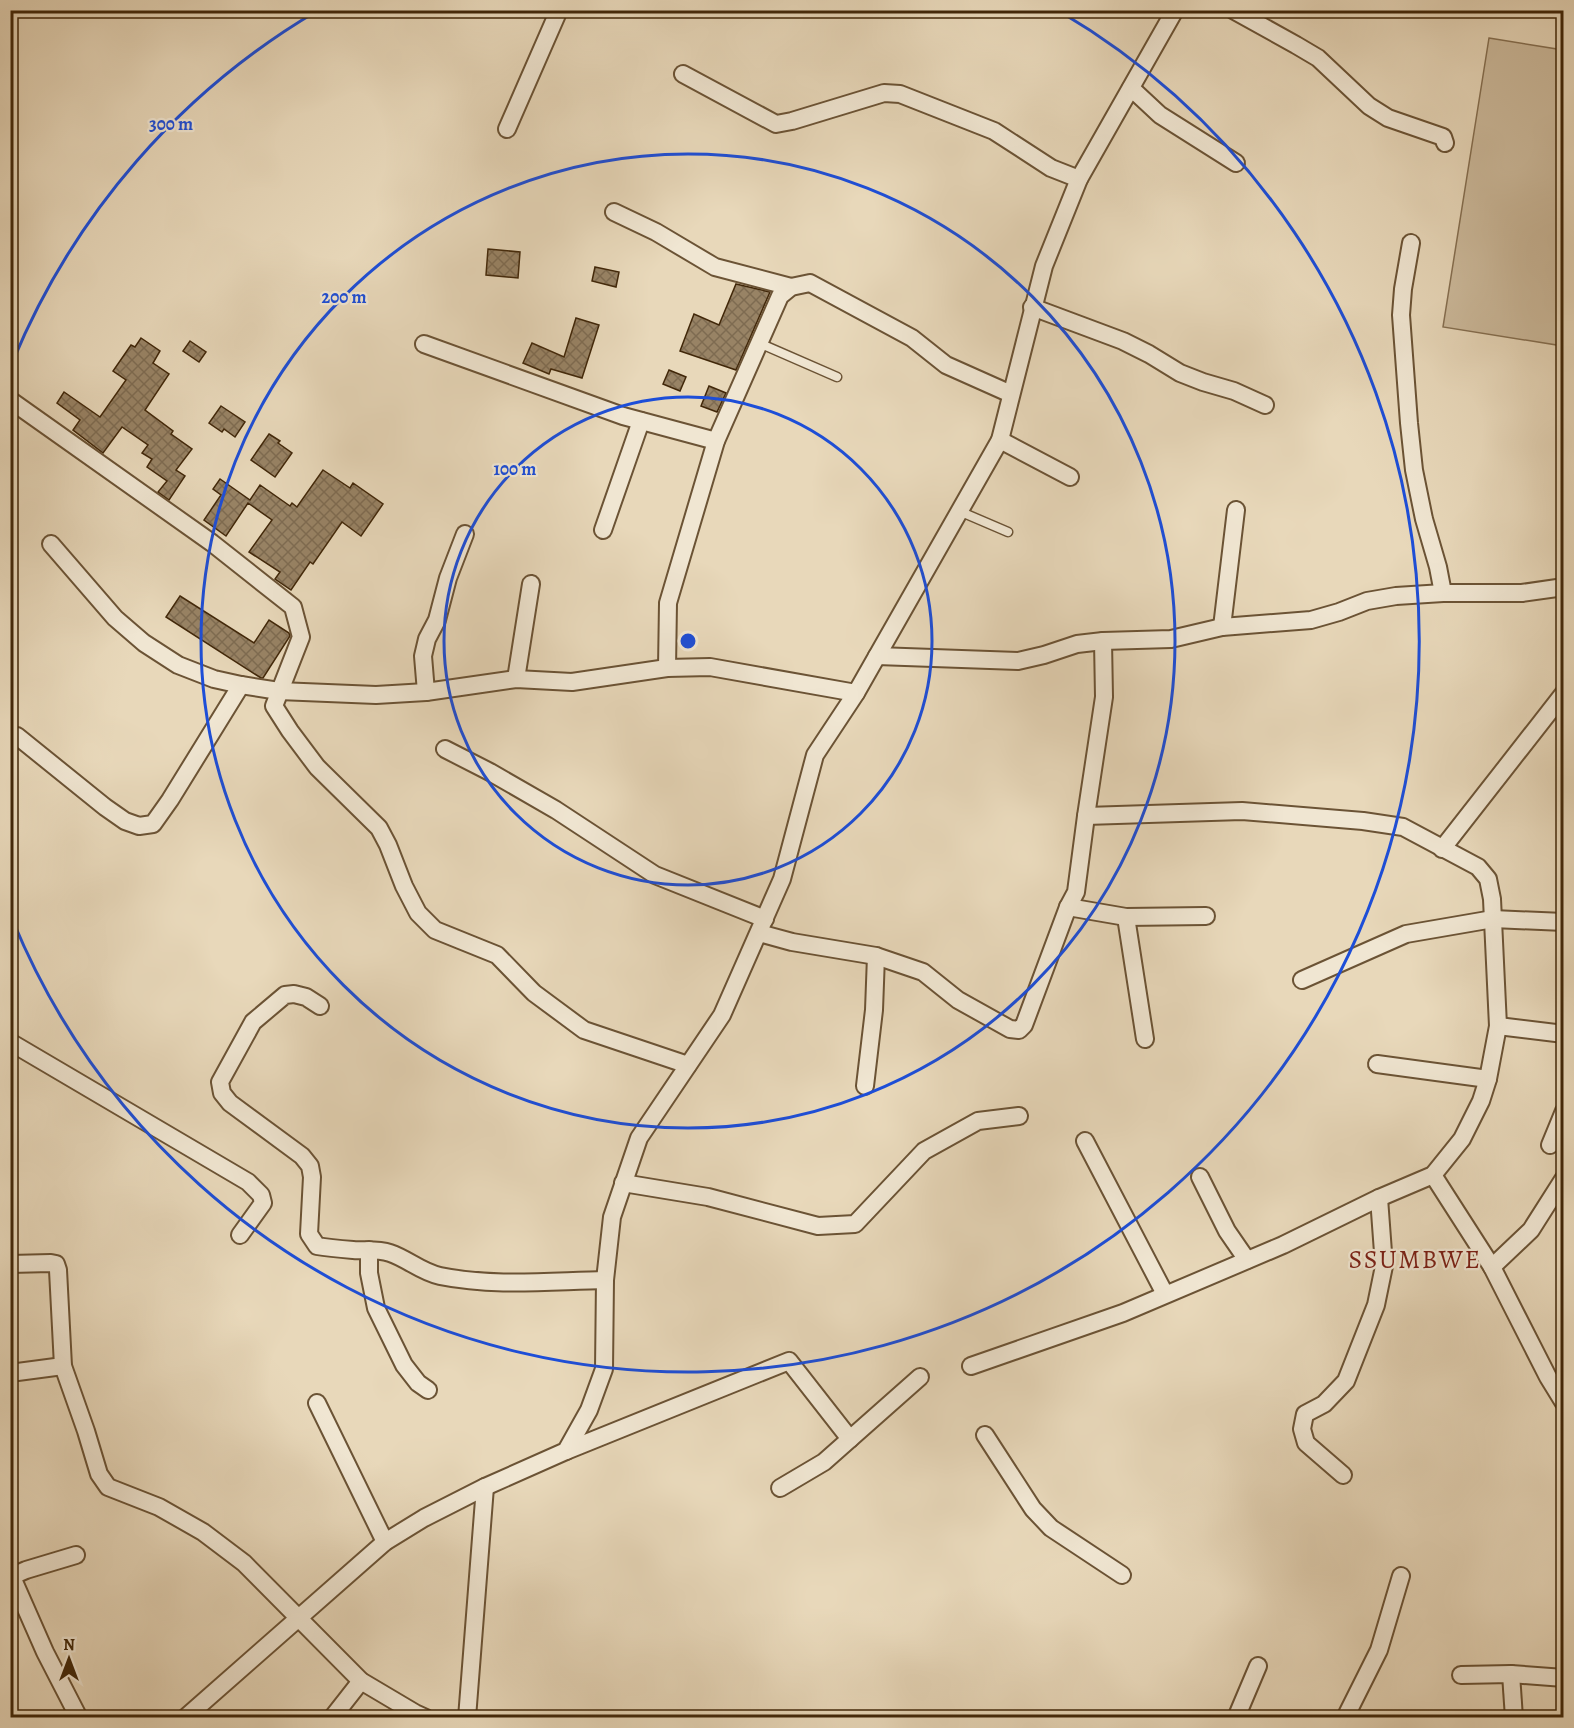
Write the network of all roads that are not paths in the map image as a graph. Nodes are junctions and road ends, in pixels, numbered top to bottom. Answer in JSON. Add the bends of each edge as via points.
{"nodes":[{"id":1,"x":559,"y":10,"type":"edge"},
{"id":2,"x":1175,"y":10,"type":"edge"},
{"id":3,"x":1233,"y":10,"type":"edge"},
{"id":4,"x":683,"y":74,"type":"dead end"},
{"id":5,"x":1131,"y":88,"type":"junction"},
{"id":6,"x":507,"y":129,"type":"dead end"},
{"id":7,"x":1445,"y":143,"type":"dead end"},
{"id":8,"x":1236,"y":163,"type":"dead end"},
{"id":9,"x":1079,"y":179,"type":"junction"},
{"id":10,"x":614,"y":212,"type":"dead end"},
{"id":11,"x":1411,"y":243,"type":"dead end"},
{"id":12,"x":791,"y":286,"type":"junction"},
{"id":13,"x":1032,"y":307,"type":"junction"},
{"id":14,"x":759,"y":343,"type":"junction"},
{"id":15,"x":424,"y":344,"type":"dead end"},
{"id":16,"x":837,"y":376,"type":"dead end"},
{"id":17,"x":1011,"y":394,"type":"junction"},
{"id":18,"x":10,"y":400,"type":"edge"},
{"id":19,"x":1265,"y":405,"type":"dead end"},
{"id":20,"x":641,"y":421,"type":"junction"},
{"id":21,"x":1000,"y":440,"type":"junction"},
{"id":22,"x":716,"y":441,"type":"junction"},
{"id":23,"x":1070,"y":477,"type":"dead end"},
{"id":24,"x":1236,"y":510,"type":"dead end"},
{"id":25,"x":959,"y":511,"type":"junction"},
{"id":26,"x":603,"y":530,"type":"dead end"},
{"id":27,"x":1008,"y":532,"type":"dead end"},
{"id":28,"x":465,"y":534,"type":"dead end"},
{"id":29,"x":51,"y":544,"type":"dead end"},
{"id":30,"x":531,"y":584,"type":"dead end"},
{"id":31,"x":1563,"y":587,"type":"edge"},
{"id":32,"x":1443,"y":593,"type":"junction"},
{"id":33,"x":1222,"y":627,"type":"junction"},
{"id":34,"x":1103,"y":641,"type":"junction"},
{"id":35,"x":877,"y":656,"type":"junction"},
{"id":36,"x":667,"y":668,"type":"junction"},
{"id":37,"x":516,"y":679,"type":"junction"},
{"id":38,"x":241,"y":685,"type":"junction"},
{"id":39,"x":279,"y":691,"type":"junction"},
{"id":40,"x":426,"y":692,"type":"junction"},
{"id":41,"x":856,"y":693,"type":"junction"},
{"id":42,"x":1563,"y":693,"type":"edge"},
{"id":43,"x":17,"y":735,"type":"dead end"},
{"id":44,"x":445,"y":749,"type":"dead end"},
{"id":45,"x":1086,"y":816,"type":"junction"},
{"id":46,"x":1442,"y":849,"type":"junction"},
{"id":47,"x":1068,"y":908,"type":"junction"},
{"id":48,"x":1206,"y":916,"type":"dead end"},
{"id":49,"x":1126,"y":917,"type":"junction"},
{"id":50,"x":1493,"y":918,"type":"junction"},
{"id":51,"x":1563,"y":922,"type":"edge"},
{"id":52,"x":762,"y":926,"type":"junction"},
{"id":53,"x":876,"y":956,"type":"junction"},
{"id":54,"x":1302,"y":980,"type":"dead end"},
{"id":55,"x":320,"y":1006,"type":"dead end"},
{"id":56,"x":1498,"y":1026,"type":"junction"},
{"id":57,"x":1563,"y":1034,"type":"edge"},
{"id":58,"x":1145,"y":1039,"type":"dead end"},
{"id":59,"x":10,"y":1042,"type":"edge"},
{"id":60,"x":1377,"y":1064,"type":"dead end"},
{"id":61,"x":688,"y":1065,"type":"junction"},
{"id":62,"x":1488,"y":1079,"type":"junction"},
{"id":63,"x":865,"y":1086,"type":"dead end"},
{"id":64,"x":1563,"y":1111,"type":"edge"},
{"id":65,"x":1019,"y":1116,"type":"dead end"},
{"id":66,"x":1085,"y":1141,"type":"dead end"},
{"id":67,"x":1550,"y":1145,"type":"dead end"},
{"id":68,"x":1433,"y":1174,"type":"junction"},
{"id":69,"x":1200,"y":1177,"type":"dead end"},
{"id":70,"x":1563,"y":1178,"type":"edge"},
{"id":71,"x":623,"y":1183,"type":"junction"},
{"id":72,"x":1379,"y":1198,"type":"junction"},
{"id":73,"x":240,"y":1235,"type":"dead end"},
{"id":74,"x":369,"y":1250,"type":"junction"},
{"id":75,"x":1247,"y":1260,"type":"junction"},
{"id":76,"x":10,"y":1264,"type":"edge"},
{"id":77,"x":1492,"y":1267,"type":"junction"},
{"id":78,"x":605,"y":1280,"type":"junction"},
{"id":79,"x":1165,"y":1294,"type":"junction"},
{"id":80,"x":63,"y":1366,"type":"junction"},
{"id":81,"x":971,"y":1366,"type":"dead end"},
{"id":82,"x":10,"y":1373,"type":"edge"},
{"id":83,"x":920,"y":1377,"type":"dead end"},
{"id":84,"x":428,"y":1390,"type":"dead end"},
{"id":85,"x":317,"y":1403,"type":"dead end"},
{"id":86,"x":1563,"y":1403,"type":"edge"},
{"id":87,"x":985,"y":1435,"type":"dead end"},
{"id":88,"x":850,"y":1439,"type":"junction"},
{"id":89,"x":566,"y":1451,"type":"junction"},
{"id":90,"x":1343,"y":1475,"type":"dead end"},
{"id":91,"x":485,"y":1487,"type":"junction"},
{"id":92,"x":780,"y":1488,"type":"dead end"},
{"id":93,"x":385,"y":1542,"type":"junction"},
{"id":94,"x":76,"y":1555,"type":"dead end"},
{"id":95,"x":1122,"y":1575,"type":"dead end"},
{"id":96,"x":1401,"y":1576,"type":"dead end"},
{"id":97,"x":11,"y":1577,"type":"edge"},
{"id":98,"x":298,"y":1618,"type":"junction"},
{"id":99,"x":1258,"y":1666,"type":"dead end"},
{"id":100,"x":1511,"y":1674,"type":"junction"},
{"id":101,"x":1461,"y":1675,"type":"dead end"},
{"id":102,"x":1563,"y":1678,"type":"edge"},
{"id":103,"x":361,"y":1681,"type":"junction"},
{"id":104,"x":80,"y":1718,"type":"edge"},
{"id":105,"x":185,"y":1718,"type":"edge"},
{"id":106,"x":332,"y":1718,"type":"edge"},
{"id":107,"x":426,"y":1718,"type":"edge"},
{"id":108,"x":467,"y":1718,"type":"edge"},
{"id":109,"x":1236,"y":1718,"type":"edge"},
{"id":110,"x":1345,"y":1718,"type":"edge"},
{"id":111,"x":1514,"y":1718,"type":"edge"}],
"edges":[{"from":1,"to":6,"type":"street"},
{"from":2,"to":5,"type":"street"},
{"from":3,"to":7,"type":"street","via":[[1318,58],[1388,118],[1443,137]]},
{"from":4,"to":9,"type":"street","via":[[776,124],[884,93],[900,94],[994,131],[1052,168]]},
{"from":5,"to":8,"type":"street","via":[[1160,115]]},
{"from":5,"to":9,"type":"street"},
{"from":9,"to":13,"type":"street"},
{"from":10,"to":12,"type":"street","via":[[715,267]]},
{"from":11,"to":32,"type":"street","via":[[1401,315],[1409,423],[1414,470]]},
{"from":12,"to":14,"type":"street","via":[[780,296]]},
{"from":12,"to":17,"type":"street","via":[[810,283],[912,338],[946,365]]},
{"from":13,"to":17,"type":"street"},
{"from":13,"to":19,"type":"street","via":[[1123,341],[1179,372]]},
{"from":14,"to":16,"type":"lane"},
{"from":14,"to":22,"type":"street"},
{"from":15,"to":20,"type":"street"},
{"from":17,"to":21,"type":"street"},
{"from":18,"to":39,"type":"street","via":[[212,543],[293,607],[301,637]]},
{"from":20,"to":22,"type":"street"},
{"from":20,"to":26,"type":"street"},
{"from":21,"to":23,"type":"street"},
{"from":21,"to":25,"type":"street"},
{"from":22,"to":36,"type":"street","via":[[668,603]]},
{"from":24,"to":33,"type":"street"},
{"from":25,"to":27,"type":"lane"},
{"from":25,"to":35,"type":"street"},
{"from":28,"to":40,"type":"street","via":[[423,656]]},
{"from":29,"to":38,"type":"street","via":[[115,618],[144,643],[178,665]]},
{"from":30,"to":37,"type":"street"},
{"from":31,"to":32,"type":"street","via":[[1522,593]]},
{"from":32,"to":33,"type":"street","via":[[1367,601],[1311,620]]},
{"from":33,"to":34,"type":"street","via":[[1171,639]]},
{"from":34,"to":35,"type":"street","via":[[1077,644],[1018,661]]},
{"from":34,"to":45,"type":"street","via":[[1104,697]]},
{"from":35,"to":41,"type":"street"},
{"from":36,"to":37,"type":"street","via":[[572,682]]},
{"from":36,"to":41,"type":"street","via":[[710,667]]},
{"from":37,"to":40,"type":"street"},
{"from":38,"to":39,"type":"street"},
{"from":38,"to":43,"type":"street","via":[[153,824],[139,826],[125,821]]},
{"from":39,"to":40,"type":"street"},
{"from":39,"to":61,"type":"street","via":[[274,706],[290,731],[316,767],[379,828],[418,913],[435,930],[497,955],[534,993],[584,1030]]},
{"from":41,"to":52,"type":"street","via":[[815,755],[782,879]]},
{"from":42,"to":46,"type":"street"},
{"from":44,"to":52,"type":"street","via":[[556,810],[655,875]]},
{"from":45,"to":46,"type":"street","via":[[1242,811],[1363,821],[1402,827]]},
{"from":45,"to":47,"type":"street","via":[[1076,892]]},
{"from":46,"to":50,"type":"street","via":[[1478,867],[1488,879]]},
{"from":47,"to":49,"type":"street"},
{"from":47,"to":53,"type":"street","via":[[1019,1030],[958,1000],[923,972]]},
{"from":48,"to":49,"type":"street"},
{"from":49,"to":58,"type":"street"},
{"from":50,"to":51,"type":"street"},
{"from":50,"to":54,"type":"street","via":[[1406,934]]},
{"from":50,"to":56,"type":"street"},
{"from":52,"to":53,"type":"street","via":[[792,942]]},
{"from":52,"to":61,"type":"street","via":[[722,1015]]},
{"from":53,"to":63,"type":"street"},
{"from":55,"to":74,"type":"street","via":[[294,994],[285,995],[253,1022],[220,1082],[222,1093],[310,1166],[309,1234],[317,1246]]},
{"from":56,"to":57,"type":"street"},
{"from":56,"to":62,"type":"street"},
{"from":59,"to":73,"type":"street","via":[[248,1182],[261,1195],[263,1203]]},
{"from":60,"to":62,"type":"street"},
{"from":61,"to":71,"type":"street","via":[[639,1138]]},
{"from":62,"to":68,"type":"street","via":[[1462,1139]]},
{"from":64,"to":67,"type":"street"},
{"from":65,"to":71,"type":"street","via":[[978,1121],[924,1150],[855,1224],[818,1226],[708,1197]]},
{"from":66,"to":79,"type":"street"},
{"from":68,"to":72,"type":"street"},
{"from":68,"to":77,"type":"street"},
{"from":69,"to":75,"type":"street","via":[[1227,1231]]},
{"from":70,"to":77,"type":"street","via":[[1531,1230]]},
{"from":71,"to":78,"type":"street","via":[[612,1217]]},
{"from":72,"to":75,"type":"street"},
{"from":72,"to":90,"type":"street","via":[[1384,1266],[1376,1305],[1346,1381],[1324,1404],[1305,1414],[1302,1429],[1306,1443]]},
{"from":74,"to":78,"type":"street","via":[[390,1253],[439,1276],[501,1283]]},
{"from":74,"to":84,"type":"street","via":[[376,1308],[404,1365]]},
{"from":75,"to":79,"type":"street"},
{"from":76,"to":80,"type":"street","via":[[56,1264]]},
{"from":77,"to":86,"type":"street"},
{"from":78,"to":89,"type":"street","via":[[604,1369],[589,1410]]},
{"from":79,"to":81,"type":"street","via":[[1123,1313]]},
{"from":80,"to":82,"type":"street"},
{"from":80,"to":98,"type":"street","via":[[99,1474],[108,1487],[159,1507],[203,1532],[244,1563]]},
{"from":83,"to":88,"type":"street"},
{"from":85,"to":93,"type":"street"},
{"from":87,"to":95,"type":"street","via":[[1039,1516]]},
{"from":88,"to":89,"type":"street","via":[[789,1361]]},
{"from":88,"to":92,"type":"street","via":[[824,1462]]},
{"from":89,"to":91,"type":"street"},
{"from":91,"to":93,"type":"street"},
{"from":91,"to":108,"type":"street"},
{"from":93,"to":98,"type":"street"},
{"from":94,"to":97,"type":"street"},
{"from":96,"to":110,"type":"street","via":[[1379,1650]]},
{"from":97,"to":104,"type":"street"},
{"from":98,"to":103,"type":"street"},
{"from":98,"to":105,"type":"street"},
{"from":99,"to":109,"type":"street"},
{"from":100,"to":101,"type":"street"},
{"from":100,"to":102,"type":"street"},
{"from":100,"to":111,"type":"street"},
{"from":103,"to":106,"type":"street"},
{"from":103,"to":107,"type":"street"}]}
